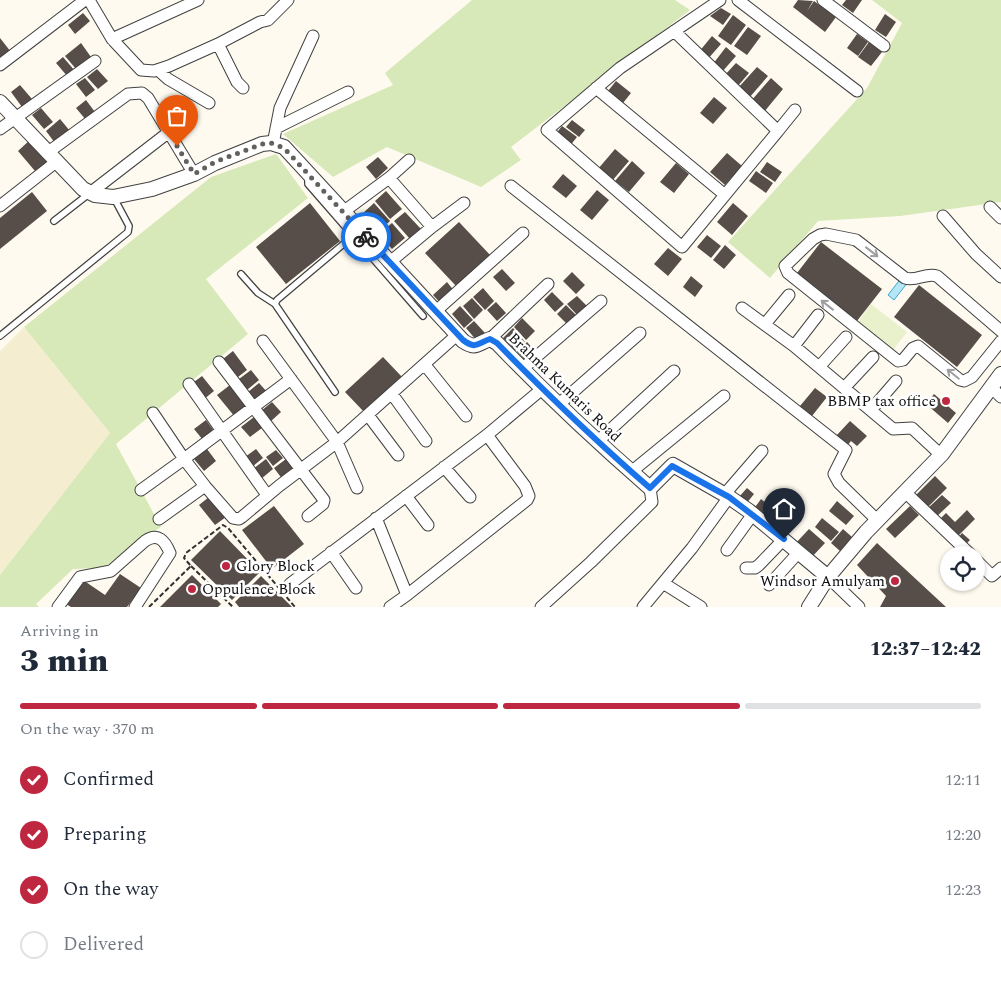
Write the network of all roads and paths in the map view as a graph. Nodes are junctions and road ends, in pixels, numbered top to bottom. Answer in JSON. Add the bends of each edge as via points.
{"nodes":[{"id":1,"x":87,"y":0,"type":"edge"},
{"id":2,"x":198,"y":0,"type":"edge"},
{"id":3,"x":288,"y":0,"type":"edge"},
{"id":4,"x":720,"y":0,"type":"edge"},
{"id":5,"x":738,"y":0,"type":"edge"},
{"id":6,"x":823,"y":0,"type":"edge"},
{"id":7,"x":674,"y":31,"type":"junction"},
{"id":8,"x":313,"y":36,"type":"dead end"},
{"id":9,"x":112,"y":38,"type":"junction"},
{"id":10,"x":218,"y":44,"type":"junction"},
{"id":11,"x":884,"y":46,"type":"dead end"},
{"id":12,"x":95,"y":61,"type":"dead end"},
{"id":13,"x":0,"y":65,"type":"edge"},
{"id":14,"x":158,"y":70,"type":"junction"},
{"id":15,"x":243,"y":88,"type":"dead end"},
{"id":16,"x":596,"y":88,"type":"junction"},
{"id":17,"x":858,"y":91,"type":"dead end"},
{"id":18,"x":348,"y":92,"type":"dead end"},
{"id":19,"x":0,"y":102,"type":"edge"},
{"id":20,"x":209,"y":103,"type":"dead end"},
{"id":21,"x":795,"y":110,"type":"dead end"},
{"id":22,"x":14,"y":117,"type":"junction"},
{"id":23,"x":276,"y":128,"type":"junction"},
{"id":24,"x":0,"y":129,"type":"edge"},
{"id":25,"x":778,"y":131,"type":"junction"},
{"id":26,"x":169,"y":132,"type":"junction"},
{"id":27,"x":273,"y":144,"type":"junction"},
{"id":28,"x":52,"y":157,"type":"junction"},
{"id":29,"x":409,"y":160,"type":"dead end"},
{"id":30,"x":194,"y":174,"type":"junction"},
{"id":31,"x":308,"y":174,"type":"junction"},
{"id":32,"x":389,"y":178,"type":"junction"},
{"id":33,"x":511,"y":186,"type":"dead end"},
{"id":34,"x":90,"y":192,"type":"junction"},
{"id":35,"x":724,"y":195,"type":"junction"},
{"id":36,"x":113,"y":198,"type":"junction"},
{"id":37,"x":464,"y":203,"type":"dead end"},
{"id":38,"x":0,"y":206,"type":"edge"},
{"id":39,"x":990,"y":207,"type":"dead end"},
{"id":40,"x":343,"y":212,"type":"junction"},
{"id":41,"x":943,"y":216,"type":"dead end"},
{"id":42,"x":1001,"y":218,"type":"edge"},
{"id":43,"x":54,"y":221,"type":"dead end"},
{"id":44,"x":432,"y":227,"type":"junction"},
{"id":45,"x":523,"y":233,"type":"dead end"},
{"id":46,"x":353,"y":236,"type":"junction"},
{"id":47,"x":390,"y":262,"type":"junction"},
{"id":48,"x":241,"y":274,"type":"dead end"},
{"id":49,"x":1001,"y":277,"type":"edge"},
{"id":50,"x":548,"y":284,"type":"dead end"},
{"id":51,"x":789,"y":295,"type":"dead end"},
{"id":52,"x":600,"y":301,"type":"dead end"},
{"id":53,"x":275,"y":304,"type":"junction"},
{"id":54,"x":742,"y":308,"type":"dead end"},
{"id":55,"x":430,"y":314,"type":"junction"},
{"id":56,"x":818,"y":315,"type":"dead end"},
{"id":57,"x":765,"y":324,"type":"junction"},
{"id":58,"x":640,"y":333,"type":"dead end"},
{"id":59,"x":458,"y":334,"type":"junction"},
{"id":60,"x":0,"y":336,"type":"edge"},
{"id":61,"x":846,"y":337,"type":"dead end"},
{"id":62,"x":490,"y":339,"type":"junction"},
{"id":63,"x":1001,"y":339,"type":"edge"},
{"id":64,"x":263,"y":341,"type":"dead end"},
{"id":65,"x":794,"y":346,"type":"junction"},
{"id":66,"x":873,"y":357,"type":"dead end"},
{"id":67,"x":219,"y":362,"type":"dead end"},
{"id":68,"x":425,"y":365,"type":"junction"},
{"id":69,"x":819,"y":367,"type":"junction"},
{"id":70,"x":522,"y":369,"type":"junction"},
{"id":71,"x":674,"y":371,"type":"dead end"},
{"id":72,"x":1001,"y":374,"type":"edge"},
{"id":73,"x":291,"y":379,"type":"junction"},
{"id":74,"x":896,"y":381,"type":"dead end"},
{"id":75,"x":189,"y":384,"type":"dead end"},
{"id":76,"x":844,"y":388,"type":"junction"},
{"id":77,"x":542,"y":389,"type":"junction"},
{"id":78,"x":335,"y":392,"type":"dead end"},
{"id":79,"x":392,"y":394,"type":"junction"},
{"id":80,"x":995,"y":394,"type":"edge"},
{"id":81,"x":724,"y":396,"type":"dead end"},
{"id":82,"x":558,"y":405,"type":"junction"},
{"id":83,"x":253,"y":407,"type":"junction"},
{"id":84,"x":870,"y":410,"type":"junction"},
{"id":85,"x":153,"y":413,"type":"dead end"},
{"id":86,"x":368,"y":416,"type":"junction"},
{"id":87,"x":466,"y":416,"type":"dead end"},
{"id":88,"x":222,"y":430,"type":"junction"},
{"id":89,"x":486,"y":435,"type":"junction"},
{"id":90,"x":426,"y":441,"type":"dead end"},
{"id":91,"x":337,"y":442,"type":"junction"},
{"id":92,"x":597,"y":442,"type":"junction"},
{"id":93,"x":762,"y":451,"type":"dead end"},
{"id":94,"x":398,"y":455,"type":"dead end"},
{"id":95,"x":941,"y":455,"type":"junction"},
{"id":96,"x":184,"y":459,"type":"junction"},
{"id":97,"x":444,"y":467,"type":"junction"},
{"id":98,"x":300,"y":470,"type":"junction"},
{"id":99,"x":631,"y":472,"type":"junction"},
{"id":100,"x":205,"y":486,"type":"junction"},
{"id":101,"x":357,"y":488,"type":"dead end"},
{"id":102,"x":650,"y":488,"type":"junction"},
{"id":103,"x":141,"y":490,"type":"dead end"},
{"id":104,"x":905,"y":492,"type":"junction"},
{"id":105,"x":267,"y":495,"type":"junction"},
{"id":106,"x":406,"y":496,"type":"junction"},
{"id":107,"x":727,"y":496,"type":"junction"},
{"id":108,"x":470,"y":497,"type":"dead end"},
{"id":109,"x":753,"y":514,"type":"junction"},
{"id":110,"x":308,"y":516,"type":"dead end"},
{"id":111,"x":376,"y":518,"type":"junction"},
{"id":112,"x":159,"y":519,"type":"dead end"},
{"id":113,"x":877,"y":520,"type":"junction"},
{"id":114,"x":428,"y":525,"type":"dead end"},
{"id":115,"x":784,"y":539,"type":"junction"},
{"id":116,"x":962,"y":546,"type":"edge"},
{"id":117,"x":727,"y":550,"type":"dead end"},
{"id":118,"x":331,"y":552,"type":"junction"},
{"id":119,"x":799,"y":552,"type":"junction"},
{"id":120,"x":191,"y":566,"type":"junction"},
{"id":121,"x":746,"y":568,"type":"dead end"},
{"id":122,"x":1001,"y":568,"type":"edge"},
{"id":123,"x":985,"y":569,"type":"edge"},
{"id":124,"x":828,"y":577,"type":"junction"},
{"id":125,"x":663,"y":583,"type":"junction"},
{"id":126,"x":290,"y":584,"type":"dead end"},
{"id":127,"x":769,"y":585,"type":"dead end"},
{"id":128,"x":356,"y":588,"type":"dead end"},
{"id":129,"x":407,"y":595,"type":"junction"},
{"id":130,"x":229,"y":604,"type":"junction"},
{"id":131,"x":58,"y":607,"type":"edge"},
{"id":132,"x":135,"y":607,"type":"edge"},
{"id":133,"x":148,"y":607,"type":"edge"},
{"id":134,"x":226,"y":607,"type":"edge"},
{"id":135,"x":233,"y":607,"type":"edge"},
{"id":136,"x":295,"y":607,"type":"edge"},
{"id":137,"x":390,"y":607,"type":"edge"},
{"id":138,"x":541,"y":607,"type":"edge"},
{"id":139,"x":643,"y":607,"type":"edge"},
{"id":140,"x":701,"y":607,"type":"edge"},
{"id":141,"x":809,"y":607,"type":"edge"},
{"id":142,"x":860,"y":607,"type":"edge"}],
"edges":[{"from":1,"to":9,"type":"street"},
{"from":1,"to":13,"type":"street"},
{"from":2,"to":9,"type":"street"},
{"from":3,"to":10,"type":"street","via":[[268,20]]},
{"from":4,"to":7,"type":"street"},
{"from":5,"to":17,"type":"street"},
{"from":6,"to":11,"type":"street"},
{"from":7,"to":16,"type":"street"},
{"from":7,"to":25,"type":"street"},
{"from":8,"to":23,"type":"street","via":[[280,108]]},
{"from":9,"to":14,"type":"street","via":[[141,70]]},
{"from":10,"to":14,"type":"street"},
{"from":10,"to":15,"type":"street"},
{"from":12,"to":22,"type":"street"},
{"from":14,"to":20,"type":"street"},
{"from":16,"to":35,"type":"street"},
{"from":16,"to":35,"type":"street","via":[[547,130],[682,247]]},
{"from":18,"to":23,"type":"street"},
{"from":19,"to":22,"type":"street"},
{"from":21,"to":25,"type":"street"},
{"from":22,"to":24,"type":"street"},
{"from":22,"to":28,"type":"street"},
{"from":23,"to":27,"type":"street"},
{"from":25,"to":35,"type":"street"},
{"from":26,"to":28,"type":"street","via":[[148,98],[135,92],[128,94]]},
{"from":26,"to":30,"type":"street"},
{"from":26,"to":34,"type":"street"},
{"from":27,"to":30,"type":"street","via":[[262,144],[215,162]]},
{"from":27,"to":31,"type":"street","name":"Brahma Kumaris Road","via":[[284,148]]},
{"from":28,"to":34,"type":"street","via":[[83,190]]},
{"from":28,"to":38,"type":"street"},
{"from":29,"to":32,"type":"street"},
{"from":30,"to":36,"type":"street"},
{"from":31,"to":40,"type":"street","name":"Brahma Kumaris Road"},
{"from":31,"to":46,"type":"lane","via":[[308,184]]},
{"from":32,"to":40,"type":"street"},
{"from":32,"to":44,"type":"street"},
{"from":33,"to":113,"type":"street","via":[[846,450],[834,474]]},
{"from":34,"to":36,"type":"street"},
{"from":34,"to":43,"type":"lane"},
{"from":36,"to":60,"type":"lane","via":[[129,226],[128,232]]},
{"from":37,"to":44,"type":"street"},
{"from":39,"to":42,"type":"street"},
{"from":40,"to":47,"type":"street","name":"Brahma Kumaris Road"},
{"from":41,"to":49,"type":"street"},
{"from":44,"to":47,"type":"street"},
{"from":45,"to":55,"type":"street"},
{"from":46,"to":53,"type":"lane"},
{"from":46,"to":55,"type":"lane"},
{"from":47,"to":55,"type":"street","name":"Brahma Kumaris Road"},
{"from":48,"to":53,"type":"lane","via":[[258,293]]},
{"from":50,"to":62,"type":"street"},
{"from":51,"to":57,"type":"street"},
{"from":52,"to":70,"type":"street"},
{"from":53,"to":78,"type":"lane"},
{"from":54,"to":57,"type":"street"},
{"from":55,"to":59,"type":"street","name":"Brahma Kumaris Road"},
{"from":56,"to":65,"type":"street"},
{"from":57,"to":65,"type":"street"},
{"from":58,"to":82,"type":"street"},
{"from":59,"to":62,"type":"street","name":"Brahma Kumaris Road","via":[[470,346]]},
{"from":59,"to":68,"type":"street"},
{"from":61,"to":69,"type":"street"},
{"from":62,"to":70,"type":"street","name":"Brahma Kumaris Road"},
{"from":63,"to":63,"type":"street","one_way":true,"via":[[972,377],[964,381],[918,346],[904,360],[898,361],[788,273],[785,266],[820,235],[856,240],[905,278],[937,276]]},
{"from":64,"to":73,"type":"street"},
{"from":65,"to":69,"type":"street"},
{"from":66,"to":76,"type":"street"},
{"from":67,"to":83,"type":"street"},
{"from":68,"to":79,"type":"street"},
{"from":68,"to":87,"type":"street"},
{"from":69,"to":76,"type":"street"},
{"from":70,"to":77,"type":"street","name":"Brahma Kumaris Road"},
{"from":71,"to":92,"type":"street"},
{"from":72,"to":80,"type":"street"},
{"from":73,"to":83,"type":"street"},
{"from":73,"to":91,"type":"street"},
{"from":74,"to":84,"type":"street"},
{"from":75,"to":88,"type":"street"},
{"from":76,"to":84,"type":"street"},
{"from":77,"to":82,"type":"street","name":"Brahma Kumaris Road"},
{"from":77,"to":89,"type":"street"},
{"from":79,"to":86,"type":"street"},
{"from":79,"to":90,"type":"street"},
{"from":80,"to":95,"type":"street"},
{"from":81,"to":99,"type":"street"},
{"from":82,"to":92,"type":"street","name":"Brahma Kumaris Road"},
{"from":83,"to":88,"type":"street"},
{"from":83,"to":98,"type":"street"},
{"from":84,"to":95,"type":"street","via":[[893,430],[912,428]]},
{"from":85,"to":96,"type":"street"},
{"from":86,"to":91,"type":"street"},
{"from":86,"to":94,"type":"street"},
{"from":88,"to":96,"type":"street"},
{"from":88,"to":105,"type":"street"},
{"from":89,"to":97,"type":"street"},
{"from":89,"to":129,"type":"street","via":[[526,486],[529,496]]},
{"from":91,"to":98,"type":"street"},
{"from":91,"to":101,"type":"street"},
{"from":92,"to":99,"type":"street","name":"Brahma Kumaris Road"},
{"from":93,"to":107,"type":"street"},
{"from":95,"to":104,"type":"street"},
{"from":96,"to":100,"type":"street"},
{"from":96,"to":103,"type":"street"},
{"from":97,"to":106,"type":"street"},
{"from":97,"to":108,"type":"street"},
{"from":98,"to":105,"type":"street"},
{"from":98,"to":110,"type":"street","via":[[324,500]]},
{"from":99,"to":102,"type":"street","name":"Brahma Kumaris Road"},
{"from":100,"to":105,"type":"street","via":[[236,519]]},
{"from":100,"to":112,"type":"street"},
{"from":102,"to":107,"type":"street","via":[[672,466]]},
{"from":102,"to":138,"type":"street","via":[[652,502]]},
{"from":104,"to":113,"type":"street"},
{"from":104,"to":116,"type":"street"},
{"from":106,"to":111,"type":"street"},
{"from":106,"to":114,"type":"street"},
{"from":107,"to":109,"type":"street"},
{"from":107,"to":125,"type":"street","via":[[692,548]]},
{"from":109,"to":115,"type":"street"},
{"from":109,"to":117,"type":"street"},
{"from":111,"to":118,"type":"street"},
{"from":111,"to":129,"type":"street"},
{"from":113,"to":124,"type":"street"},
{"from":115,"to":119,"type":"street"},
{"from":115,"to":121,"type":"street","via":[[759,565]]},
{"from":118,"to":126,"type":"street"},
{"from":118,"to":128,"type":"street"},
{"from":119,"to":124,"type":"street"},
{"from":119,"to":127,"type":"street"},
{"from":120,"to":130,"type":"path"},
{"from":120,"to":133,"type":"path"},
{"from":120,"to":136,"type":"path","via":[[184,558],[186,553],[225,525]]},
{"from":122,"to":123,"type":"street","via":[[992,576]]},
{"from":124,"to":141,"type":"street"},
{"from":124,"to":142,"type":"street"},
{"from":125,"to":139,"type":"street"},
{"from":125,"to":140,"type":"street"},
{"from":129,"to":137,"type":"street"},
{"from":130,"to":134,"type":"path"},
{"from":130,"to":135,"type":"path"},
{"from":131,"to":132,"type":"street","via":[[80,577],[111,571],[145,541],[156,537],[162,539],[170,553]]}]}
